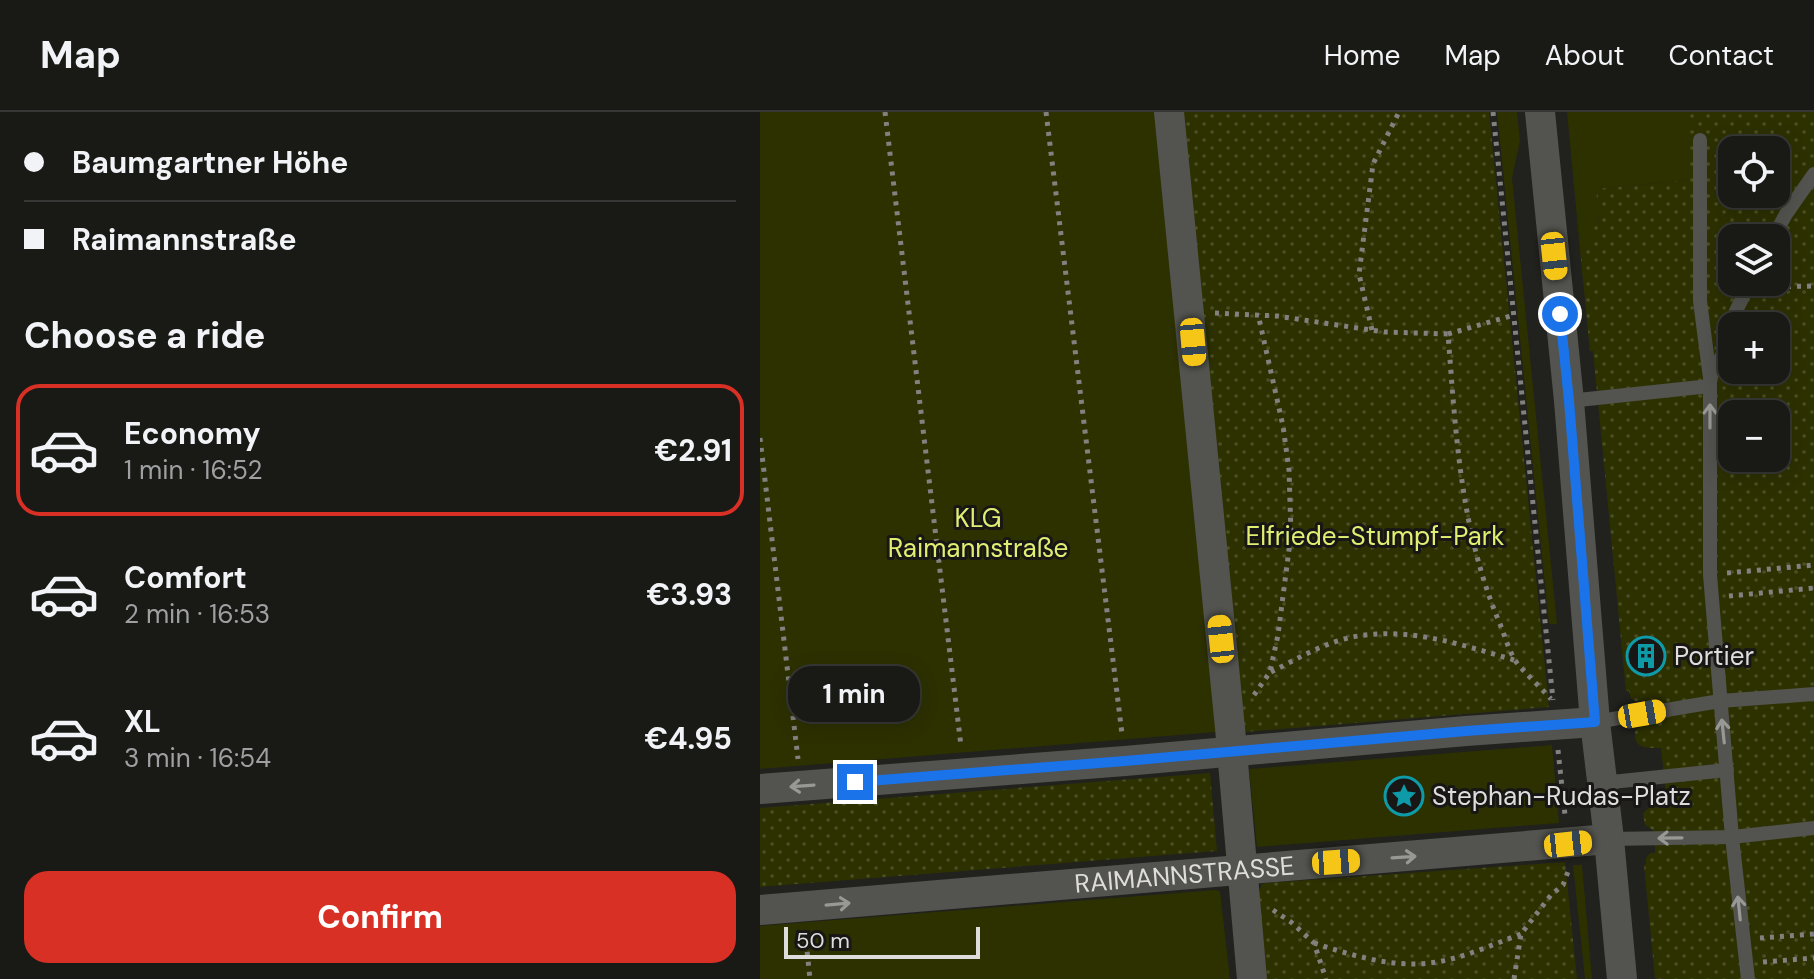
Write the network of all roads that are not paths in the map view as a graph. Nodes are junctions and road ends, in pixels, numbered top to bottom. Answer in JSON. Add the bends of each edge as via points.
{"nodes":[{"id":1,"x":1169,"y":112,"type":"edge"},
{"id":2,"x":1540,"y":112,"type":"edge"},
{"id":3,"x":1700,"y":140,"type":"dead end"},
{"id":4,"x":1814,"y":174,"type":"edge"},
{"id":5,"x":1781,"y":224,"type":"edge"},
{"id":6,"x":1744,"y":296,"type":"edge"},
{"id":7,"x":1710,"y":382,"type":"junction"},
{"id":8,"x":1569,"y":401,"type":"junction"},
{"id":9,"x":1814,"y":694,"type":"edge"},
{"id":10,"x":1720,"y":701,"type":"junction"},
{"id":11,"x":1595,"y":722,"type":"junction"},
{"id":12,"x":1231,"y":740,"type":"junction"},
{"id":13,"x":1727,"y":770,"type":"junction"},
{"id":14,"x":1602,"y":783,"type":"junction"},
{"id":15,"x":760,"y":789,"type":"edge"},
{"id":16,"x":1814,"y":828,"type":"edge"},
{"id":17,"x":1732,"y":837,"type":"junction"},
{"id":18,"x":1609,"y":839,"type":"junction"},
{"id":19,"x":1241,"y":869,"type":"junction"},
{"id":20,"x":760,"y":910,"type":"edge"},
{"id":21,"x":1252,"y":979,"type":"edge"},
{"id":22,"x":1622,"y":979,"type":"edge"},
{"id":23,"x":1748,"y":979,"type":"edge"}],
"edges":[{"from":1,"to":12,"type":"street"},
{"from":2,"to":8,"type":"street"},
{"from":3,"to":7,"type":"lane","via":[[1700,301]]},
{"from":4,"to":5,"type":"lane"},
{"from":6,"to":7,"type":"lane"},
{"from":7,"to":8,"type":"lane"},
{"from":10,"to":7,"type":"lane","one_way":true,"via":[[1710,575]]},
{"from":8,"to":11,"type":"street"},
{"from":9,"to":10,"type":"lane"},
{"from":10,"to":11,"type":"lane"},
{"from":13,"to":10,"type":"lane","one_way":true},
{"from":11,"to":12,"type":"street"},
{"from":11,"to":14,"type":"street"},
{"from":12,"to":15,"type":"street","one_way":true,"via":[[1125,761]]},
{"from":12,"to":19,"type":"street"},
{"from":13,"to":14,"type":"lane"},
{"from":13,"to":17,"type":"lane"},
{"from":14,"to":18,"type":"street"},
{"from":16,"to":17,"type":"lane"},
{"from":17,"to":18,"type":"lane","one_way":true},
{"from":23,"to":17,"type":"lane","one_way":true},
{"from":19,"to":18,"type":"street","name":"RAIMANNSTRASSE","one_way":true},
{"from":18,"to":22,"type":"street"},
{"from":20,"to":19,"type":"street","name":"RAIMANNSTRASSE","one_way":true},
{"from":19,"to":21,"type":"street"}]}
